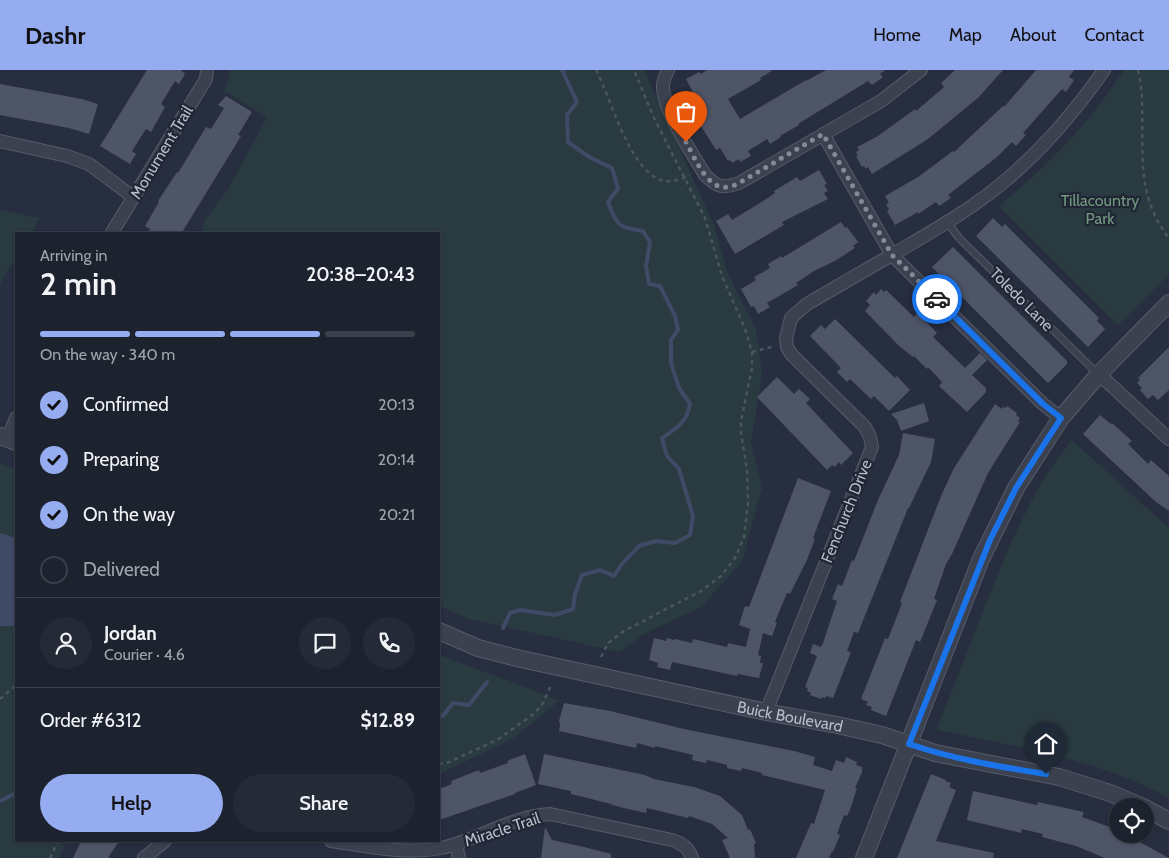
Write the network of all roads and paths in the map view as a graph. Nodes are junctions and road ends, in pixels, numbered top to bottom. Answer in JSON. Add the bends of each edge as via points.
{"nodes":[{"id":1,"x":207,"y":70,"type":"edge"},
{"id":2,"x":596,"y":70,"type":"edge"},
{"id":3,"x":634,"y":70,"type":"edge"},
{"id":4,"x":668,"y":70,"type":"edge"},
{"id":5,"x":920,"y":70,"type":"edge"},
{"id":6,"x":1104,"y":70,"type":"edge"},
{"id":7,"x":1138,"y":70,"type":"edge"},
{"id":8,"x":823,"y":134,"type":"junction"},
{"id":9,"x":0,"y":141,"type":"edge"},
{"id":10,"x":690,"y":175,"type":"dead end"},
{"id":11,"x":685,"y":178,"type":"junction"},
{"id":12,"x":133,"y":197,"type":"junction"},
{"id":13,"x":947,"y":222,"type":"junction"},
{"id":14,"x":113,"y":232,"type":"edge"},
{"id":15,"x":1169,"y":238,"type":"edge"},
{"id":16,"x":892,"y":255,"type":"junction"},
{"id":17,"x":1169,"y":302,"type":"edge"},
{"id":18,"x":779,"y":345,"type":"dead end"},
{"id":19,"x":752,"y":352,"type":"junction"},
{"id":20,"x":1099,"y":374,"type":"junction"},
{"id":21,"x":1061,"y":418,"type":"junction"},
{"id":22,"x":15,"y":420,"type":"edge"},
{"id":23,"x":8,"y":438,"type":"edge"},
{"id":24,"x":1169,"y":439,"type":"edge"},
{"id":25,"x":440,"y":631,"type":"edge"},
{"id":26,"x":601,"y":657,"type":"dead end"},
{"id":27,"x":551,"y":685,"type":"dead end"},
{"id":28,"x":15,"y":686,"type":"edge"},
{"id":29,"x":0,"y":698,"type":"edge"},
{"id":30,"x":766,"y":712,"type":"junction"},
{"id":31,"x":909,"y":744,"type":"junction"},
{"id":32,"x":440,"y":764,"type":"edge"},
{"id":33,"x":1122,"y":798,"type":"edge"},
{"id":34,"x":1154,"y":813,"type":"edge"},
{"id":35,"x":1169,"y":821,"type":"edge"},
{"id":36,"x":58,"y":842,"type":"edge"},
{"id":37,"x":164,"y":842,"type":"edge"},
{"id":38,"x":340,"y":842,"type":"edge"},
{"id":39,"x":456,"y":844,"type":"junction"},
{"id":40,"x":50,"y":858,"type":"edge"},
{"id":41,"x":144,"y":858,"type":"edge"},
{"id":42,"x":459,"y":858,"type":"edge"},
{"id":43,"x":692,"y":858,"type":"edge"},
{"id":44,"x":864,"y":858,"type":"edge"}],
"edges":[{"from":1,"to":12,"type":"street","name":"Monument Trail","via":[[206,78]]},
{"from":2,"to":11,"type":"path","via":[[633,153],[660,180]]},
{"from":3,"to":11,"type":"path"},
{"from":4,"to":8,"type":"street","via":[[663,82],[668,109],[705,175],[720,187],[739,183]]},
{"from":5,"to":8,"type":"street","via":[[881,101]]},
{"from":6,"to":13,"type":"street","name":"Fenchurch Drive","via":[[1066,121],[1033,155],[971,207]]},
{"from":7,"to":15,"type":"path","via":[[1144,182],[1156,219]]},
{"from":8,"to":16,"type":"street"},
{"from":9,"to":12,"type":"street","via":[[89,164]]},
{"from":10,"to":11,"type":"path"},
{"from":11,"to":19,"type":"path","via":[[705,218],[722,276]]},
{"from":12,"to":14,"type":"street","name":"Monument Trail"},
{"from":13,"to":16,"type":"street","name":"Fenchurch Drive"},
{"from":13,"to":20,"type":"lane","name":"Toledo Lane"},
{"from":16,"to":21,"type":"street"},
{"from":16,"to":30,"type":"street","name":"Fenchurch Drive","via":[[807,304],[791,318],[788,327],[786,338],[791,354],[865,427],[872,447]]},
{"from":17,"to":20,"type":"street"},
{"from":18,"to":19,"type":"path"},
{"from":19,"to":26,"type":"path","via":[[752,368],[741,421],[748,503],[744,537],[735,558],[721,576],[702,591],[624,631],[608,643]]},
{"from":20,"to":21,"type":"street"},
{"from":20,"to":24,"type":"street"},
{"from":21,"to":31,"type":"street","via":[[1016,488],[990,540]]},
{"from":22,"to":23,"type":"street"},
{"from":25,"to":30,"type":"street","name":"Buick Boulevard","via":[[478,648],[521,659]]},
{"from":27,"to":32,"type":"path","via":[[535,712],[497,740],[447,764]]},
{"from":28,"to":29,"type":"path"},
{"from":30,"to":31,"type":"street","name":"Buick Boulevard","via":[[882,735]]},
{"from":31,"to":33,"type":"street","name":"Buick Boulevard","via":[[935,753],[1070,780]]},
{"from":31,"to":44,"type":"street"},
{"from":34,"to":35,"type":"street"},
{"from":36,"to":40,"type":"path"},
{"from":37,"to":41,"type":"street"},
{"from":38,"to":39,"type":"street","name":"Miracle Trail","via":[[411,850]]},
{"from":39,"to":42,"type":"street"},
{"from":39,"to":43,"type":"street","name":"Miracle Trail","via":[[531,817],[550,814],[672,840],[683,844]]}]}
